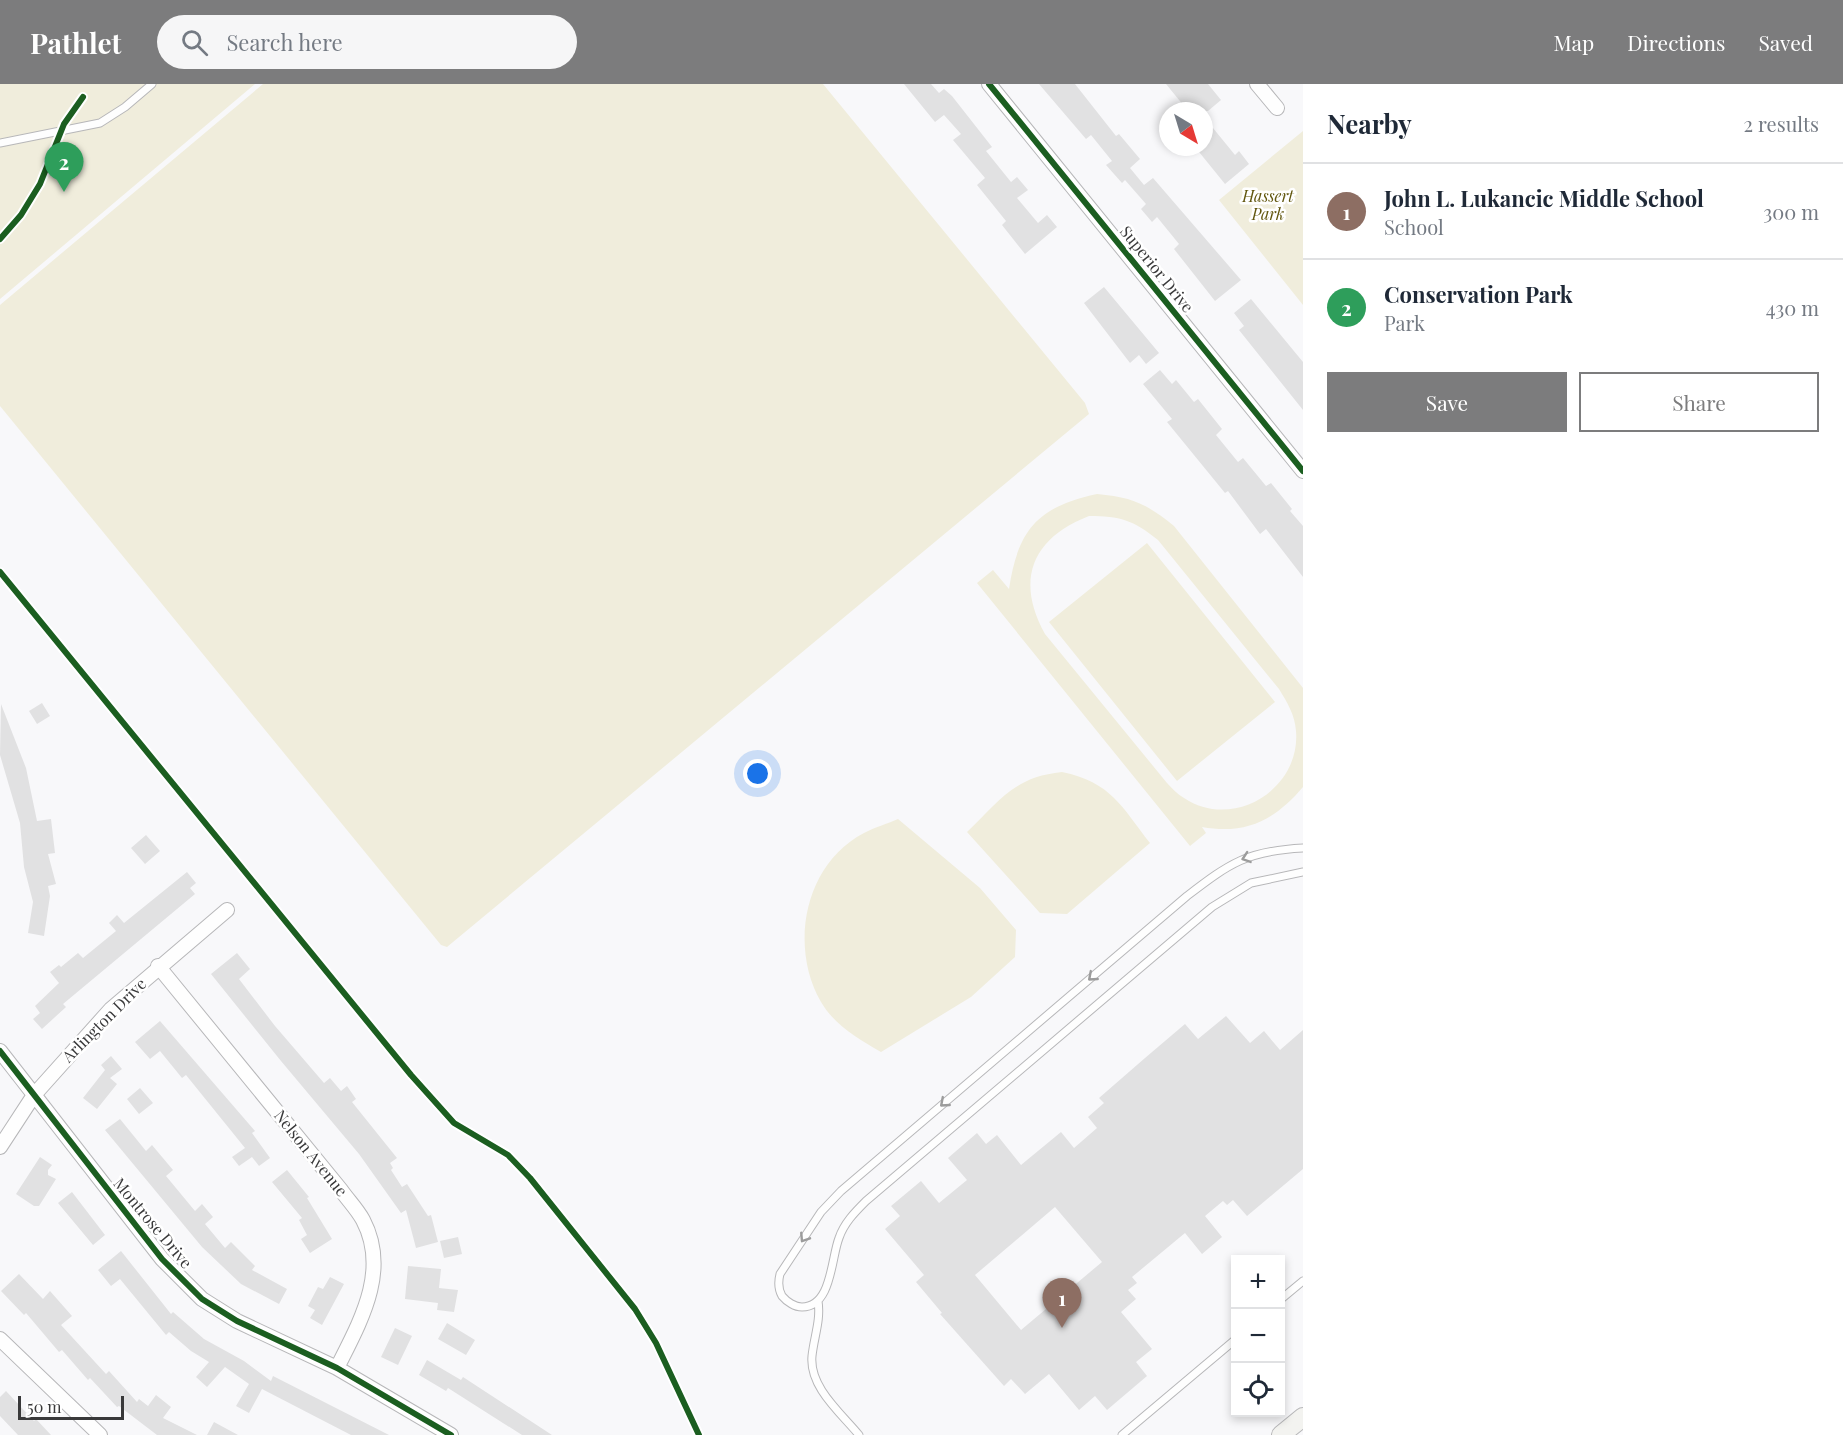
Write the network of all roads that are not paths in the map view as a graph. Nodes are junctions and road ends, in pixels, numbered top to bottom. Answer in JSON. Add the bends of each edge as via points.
{"nodes":[{"id":1,"x":152,"y":84,"type":"edge"},
{"id":2,"x":989,"y":84,"type":"edge"},
{"id":3,"x":1257,"y":84,"type":"edge"},
{"id":4,"x":1277,"y":108,"type":"dead end"},
{"id":5,"x":0,"y":143,"type":"edge"},
{"id":6,"x":1303,"y":471,"type":"edge"},
{"id":7,"x":1303,"y":848,"type":"edge"},
{"id":8,"x":1303,"y":872,"type":"edge"},
{"id":9,"x":227,"y":910,"type":"dead end"},
{"id":10,"x":158,"y":966,"type":"junction"},
{"id":11,"x":0,"y":1051,"type":"edge"},
{"id":12,"x":34,"y":1095,"type":"junction"},
{"id":13,"x":0,"y":1147,"type":"edge"},
{"id":14,"x":1303,"y":1281,"type":"edge"},
{"id":15,"x":1285,"y":1297,"type":"edge"},
{"id":16,"x":818,"y":1301,"type":"junction"},
{"id":17,"x":0,"y":1339,"type":"edge"},
{"id":18,"x":1231,"y":1343,"type":"edge"},
{"id":19,"x":337,"y":1368,"type":"junction"},
{"id":20,"x":1303,"y":1416,"type":"edge"},
{"id":21,"x":100,"y":1435,"type":"edge"},
{"id":22,"x":451,"y":1435,"type":"edge"},
{"id":23,"x":859,"y":1435,"type":"edge"},
{"id":24,"x":1122,"y":1435,"type":"edge"},
{"id":25,"x":1281,"y":1435,"type":"edge"}],
"edges":[{"from":1,"to":5,"type":"lane","via":[[100,123]]},
{"from":2,"to":6,"type":"street","name":"Superior Drive"},
{"from":3,"to":4,"type":"street"},
{"from":7,"to":16,"type":"lane","one_way":true,"via":[[1271,850],[1229,864],[841,1191],[821,1212],[778,1282],[782,1296],[794,1305]]},
{"from":8,"to":16,"type":"lane","via":[[1251,883],[1212,907],[866,1201],[839,1236],[824,1293]]},
{"from":9,"to":10,"type":"street","name":"Arlington Drive"},
{"from":10,"to":12,"type":"street","name":"Arlington Drive","via":[[111,1008]]},
{"from":10,"to":19,"type":"street","name":"Nelson Avenue","via":[[363,1221],[375,1258],[373,1287]]},
{"from":11,"to":12,"type":"street","name":"Montrose Drive"},
{"from":12,"to":13,"type":"street","name":"Arlington Drive"},
{"from":12,"to":19,"type":"street","name":"Montrose Drive","via":[[162,1259],[202,1299],[237,1321]]},
{"from":14,"to":15,"type":"lane"},
{"from":16,"to":23,"type":"lane","via":[[812,1369],[822,1390]]},
{"from":17,"to":21,"type":"street"},
{"from":18,"to":24,"type":"lane"},
{"from":19,"to":22,"type":"street","name":"Montrose Drive"},
{"from":20,"to":25,"type":"street"}]}
